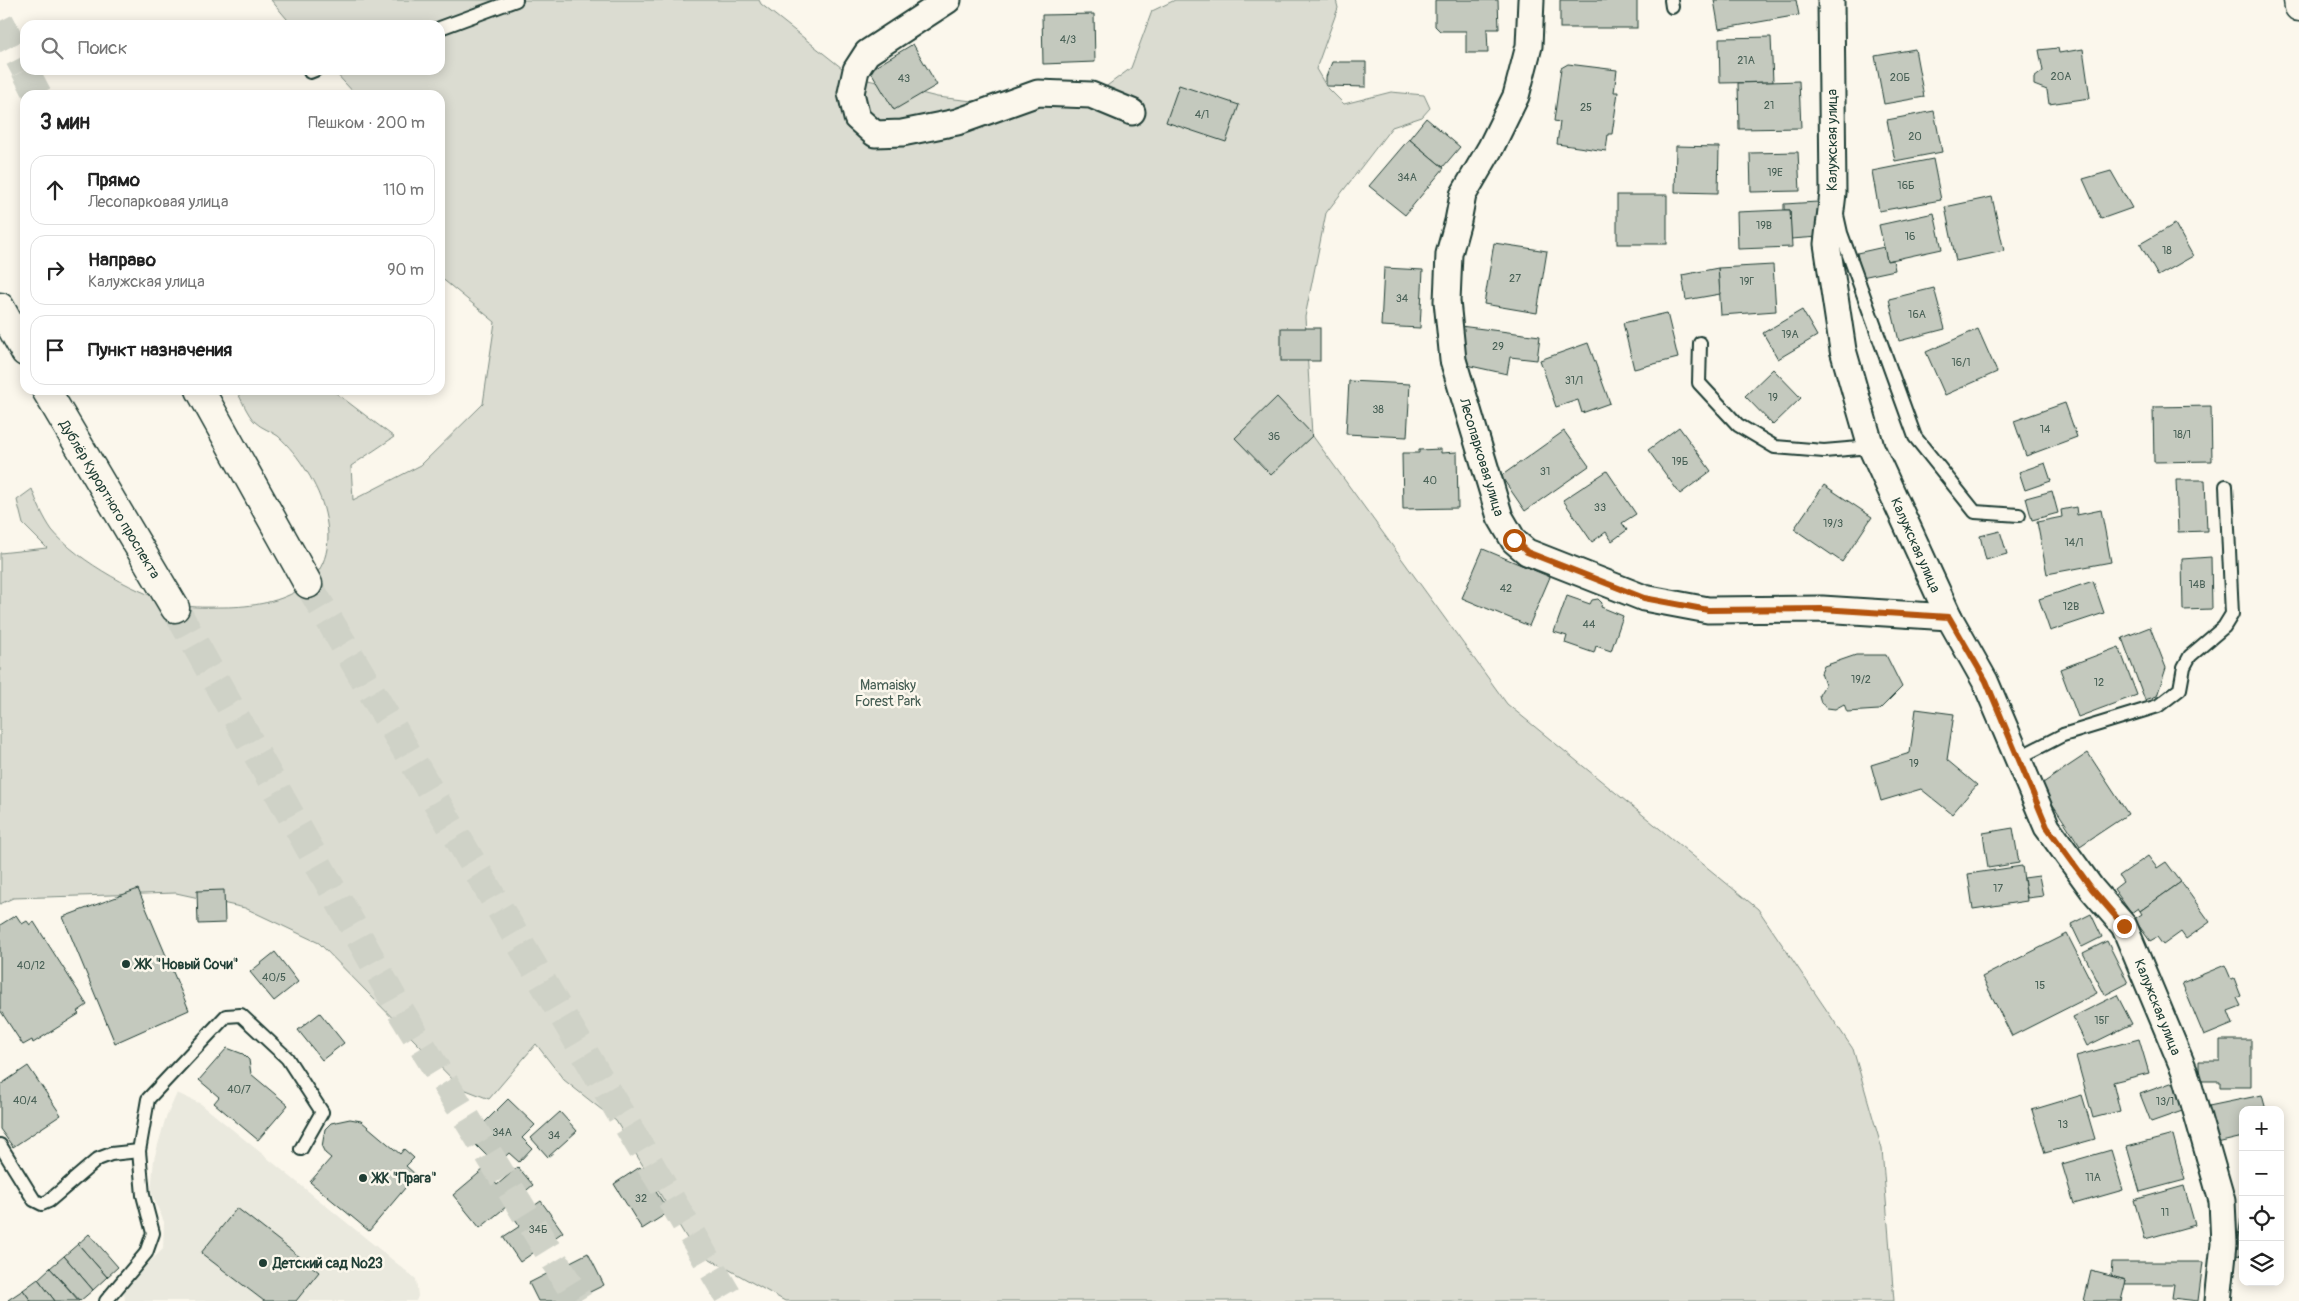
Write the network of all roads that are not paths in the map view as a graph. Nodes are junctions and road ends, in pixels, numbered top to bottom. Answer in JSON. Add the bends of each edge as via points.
{"nodes":[{"id":1,"x":516,"y":0,"type":"edge"},
{"id":2,"x":948,"y":0,"type":"edge"},
{"id":3,"x":1531,"y":0,"type":"edge"},
{"id":4,"x":1831,"y":0,"type":"edge"},
{"id":5,"x":2298,"y":0,"type":"edge"},
{"id":6,"x":2299,"y":7,"type":"edge"},
{"id":7,"x":445,"y":26,"type":"edge"},
{"id":8,"x":1132,"y":112,"type":"dead end"},
{"id":9,"x":1833,"y":193,"type":"junction"},
{"id":10,"x":0,"y":307,"type":"edge"},
{"id":11,"x":20,"y":343,"type":"edge"},
{"id":12,"x":1700,"y":343,"type":"dead end"},
{"id":13,"x":49,"y":395,"type":"edge"},
{"id":14,"x":203,"y":395,"type":"edge"},
{"id":15,"x":1871,"y":447,"type":"junction"},
{"id":16,"x":2226,"y":486,"type":"dead end"},
{"id":17,"x":2019,"y":515,"type":"dead end"},
{"id":18,"x":308,"y":584,"type":"tunnel mouth"},
{"id":19,"x":175,"y":608,"type":"tunnel mouth"},
{"id":20,"x":1949,"y":617,"type":"junction"},
{"id":21,"x":2018,"y":758,"type":"junction"},
{"id":22,"x":0,"y":1144,"type":"edge"},
{"id":23,"x":301,"y":1149,"type":"dead end"},
{"id":24,"x":139,"y":1151,"type":"junction"},
{"id":25,"x":106,"y":1301,"type":"edge"},
{"id":26,"x":2218,"y":1301,"type":"edge"}],
"edges":[{"from":1,"to":7,"type":"lane"},
{"from":2,"to":8,"type":"street","via":[[867,53],[856,70],[851,93],[857,118],[875,134],[902,133],[957,122],[1038,93],[1091,95]]},
{"from":3,"to":20,"type":"street","name":"Лесопарковая улица","via":[[1530,46],[1516,96],[1463,194],[1449,254],[1447,292],[1453,360],[1500,517],[1514,540],[1527,552],[1644,598],[1708,610],[1822,609]]},
{"from":4,"to":9,"type":"street","name":"Калужская улица"},
{"from":5,"to":6,"type":"main road"},
{"from":9,"to":15,"type":"street","name":"Калужская улица","via":[[1827,244],[1842,350]]},
{"from":9,"to":17,"type":"lane","via":[[1841,233],[1915,437],[1975,512]]},
{"from":10,"to":11,"type":"main road"},
{"from":12,"to":15,"type":"lane","via":[[1699,382],[1738,425],[1775,447],[1824,451]]},
{"from":13,"to":19,"type":"main road","name":"Дублёр Курортного проспекта"},
{"from":14,"to":18,"type":"main road"},
{"from":15,"to":20,"type":"street","name":"Калужская улица"},
{"from":16,"to":21,"type":"lane","via":[[2232,614],[2224,627],[2190,656],[2184,667],[2180,689],[2158,706],[2063,735]]},
{"from":20,"to":21,"type":"street","name":"Калужская улица","via":[[1986,681]]},
{"from":21,"to":26,"type":"street","name":"Калужская улица","via":[[2047,827],[2092,889],[2124,926],[2185,1072],[2222,1202],[2224,1244]]},
{"from":22,"to":24,"type":"lane","via":[[34,1200],[42,1204],[98,1160],[111,1154]]},
{"from":23,"to":24,"type":"lane","via":[[322,1112],[287,1058],[241,1015],[226,1016],[148,1099]]},
{"from":24,"to":25,"type":"lane","via":[[143,1196],[153,1233],[151,1244]]}]}
